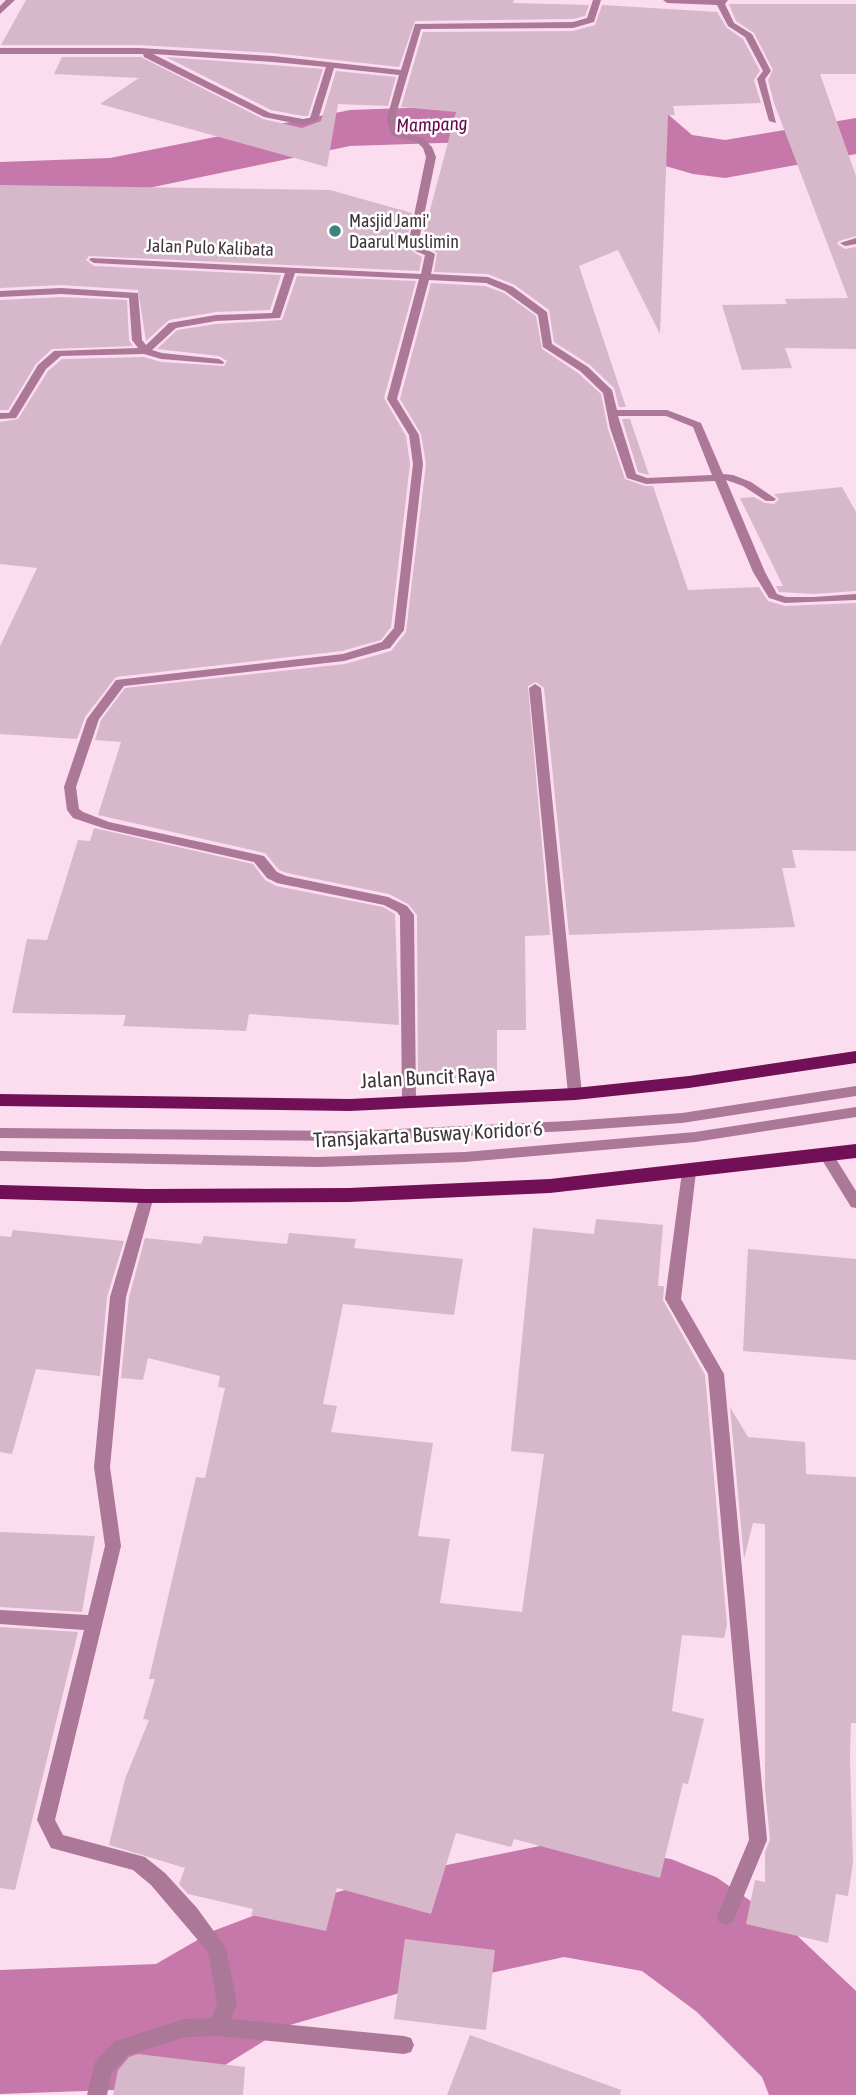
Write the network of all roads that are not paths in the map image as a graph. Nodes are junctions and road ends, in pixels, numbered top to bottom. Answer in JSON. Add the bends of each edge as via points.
{"nodes":[{"id":1,"x":11,"y":0,"type":"edge"},
{"id":2,"x":597,"y":0,"type":"edge"},
{"id":3,"x":667,"y":0,"type":"edge"},
{"id":4,"x":722,"y":1,"type":"edge"},
{"id":5,"x":0,"y":11,"type":"edge"},
{"id":6,"x":0,"y":51,"type":"edge"},
{"id":7,"x":139,"y":51,"type":"junction"},
{"id":8,"x":331,"y":64,"type":"junction"},
{"id":9,"x":404,"y":73,"type":"junction"},
{"id":10,"x":774,"y":121,"type":"dead end"},
{"id":11,"x":94,"y":260,"type":"dead end"},
{"id":12,"x":291,"y":269,"type":"junction"},
{"id":13,"x":424,"y":275,"type":"junction"},
{"id":14,"x":0,"y":294,"type":"edge"},
{"id":15,"x":145,"y":351,"type":"junction"},
{"id":16,"x":219,"y":362,"type":"dead end"},
{"id":17,"x":611,"y":413,"type":"junction"},
{"id":18,"x":0,"y":415,"type":"edge"},
{"id":19,"x":718,"y":476,"type":"junction"},
{"id":20,"x":770,"y":499,"type":"dead end"},
{"id":21,"x":856,"y":597,"type":"edge"},
{"id":22,"x":535,"y":688,"type":"dead end"},
{"id":23,"x":856,"y":1057,"type":"edge"},
{"id":24,"x":856,"y":1091,"type":"edge"},
{"id":25,"x":575,"y":1094,"type":"junction"},
{"id":26,"x":0,"y":1100,"type":"edge"},
{"id":27,"x":409,"y":1102,"type":"junction"},
{"id":28,"x":856,"y":1112,"type":"edge"},
{"id":29,"x":0,"y":1133,"type":"edge"},
{"id":30,"x":856,"y":1151,"type":"edge"},
{"id":31,"x":0,"y":1156,"type":"edge"},
{"id":32,"x":827,"y":1156,"type":"junction"},
{"id":33,"x":690,"y":1172,"type":"junction"},
{"id":34,"x":0,"y":1192,"type":"edge"},
{"id":35,"x":147,"y":1196,"type":"junction"},
{"id":36,"x":856,"y":1203,"type":"edge"},
{"id":37,"x":0,"y":1617,"type":"edge"},
{"id":38,"x":95,"y":1623,"type":"junction"},
{"id":39,"x":726,"y":1916,"type":"dead end"},
{"id":40,"x":219,"y":2028,"type":"junction"},
{"id":41,"x":404,"y":2045,"type":"dead end"},
{"id":42,"x":97,"y":2095,"type":"edge"}],
"edges":[{"from":1,"to":5,"type":"street"},
{"from":2,"to":9,"type":"street","via":[[591,20],[573,25],[418,26]]},
{"from":3,"to":4,"type":"street"},
{"from":4,"to":10,"type":"street","via":[[731,24],[749,36],[767,71],[761,79]]},
{"from":6,"to":7,"type":"street"},
{"from":7,"to":8,"type":"street"},
{"from":7,"to":8,"type":"street","via":[[267,115],[303,122],[314,120]]},
{"from":8,"to":9,"type":"street"},
{"from":9,"to":13,"type":"street","via":[[391,118],[393,132],[421,140],[431,157],[414,240],[418,249],[430,254]]},
{"from":11,"to":12,"type":"street","name":"Jalan Pulo Kalibata"},
{"from":12,"to":13,"type":"street"},
{"from":12,"to":15,"type":"street","name":"Jalan Pulo Kalibata","via":[[276,316],[216,318],[173,326]]},
{"from":13,"to":17,"type":"street","via":[[488,280],[528,302],[543,314],[547,345],[584,369],[608,392]]},
{"from":13,"to":27,"type":"street","via":[[392,400],[414,435],[418,464],[400,628],[386,645],[344,657],[120,683],[93,719],[70,787],[78,815],[259,859],[282,880],[388,901],[402,909],[407,915]]},
{"from":14,"to":15,"type":"street","via":[[134,295],[137,340]]},
{"from":15,"to":16,"type":"street"},
{"from":15,"to":18,"type":"street","via":[[58,353],[42,367],[12,415]]},
{"from":17,"to":19,"type":"street","via":[[667,413],[697,425]]},
{"from":17,"to":19,"type":"street","via":[[631,477],[646,481]]},
{"from":19,"to":20,"type":"street","via":[[747,484]]},
{"from":19,"to":21,"type":"street","via":[[773,596],[785,600]]},
{"from":22,"to":25,"type":"street"},
{"from":23,"to":25,"type":"main road","name":"Jalan Buncit Raya"},
{"from":24,"to":29,"type":"street","name":"Transjakarta Busway Koridor 6","via":[[682,1118],[569,1126],[355,1136]]},
{"from":25,"to":27,"type":"main road","name":"Jalan Buncit Raya"},
{"from":26,"to":27,"type":"main road","name":"Jalan Buncit Raya"},
{"from":28,"to":31,"type":"street","name":"Transjakarta Busway Koridor 6","via":[[695,1138],[465,1157],[319,1162]]},
{"from":30,"to":32,"type":"main road"},
{"from":32,"to":33,"type":"main road"},
{"from":32,"to":36,"type":"street"},
{"from":33,"to":35,"type":"main road","via":[[550,1186],[376,1194]]},
{"from":33,"to":39,"type":"street","via":[[673,1299],[716,1374],[758,1840]]},
{"from":34,"to":35,"type":"main road"},
{"from":35,"to":38,"type":"street","via":[[118,1297],[102,1467],[113,1546]]},
{"from":37,"to":38,"type":"street"},
{"from":38,"to":40,"type":"street","via":[[47,1821],[57,1842],[138,1863],[174,1896],[216,1948],[226,2003]]},
{"from":40,"to":41,"type":"street"},
{"from":40,"to":42,"type":"street","via":[[185,2028],[122,2048],[102,2069]]}]}
